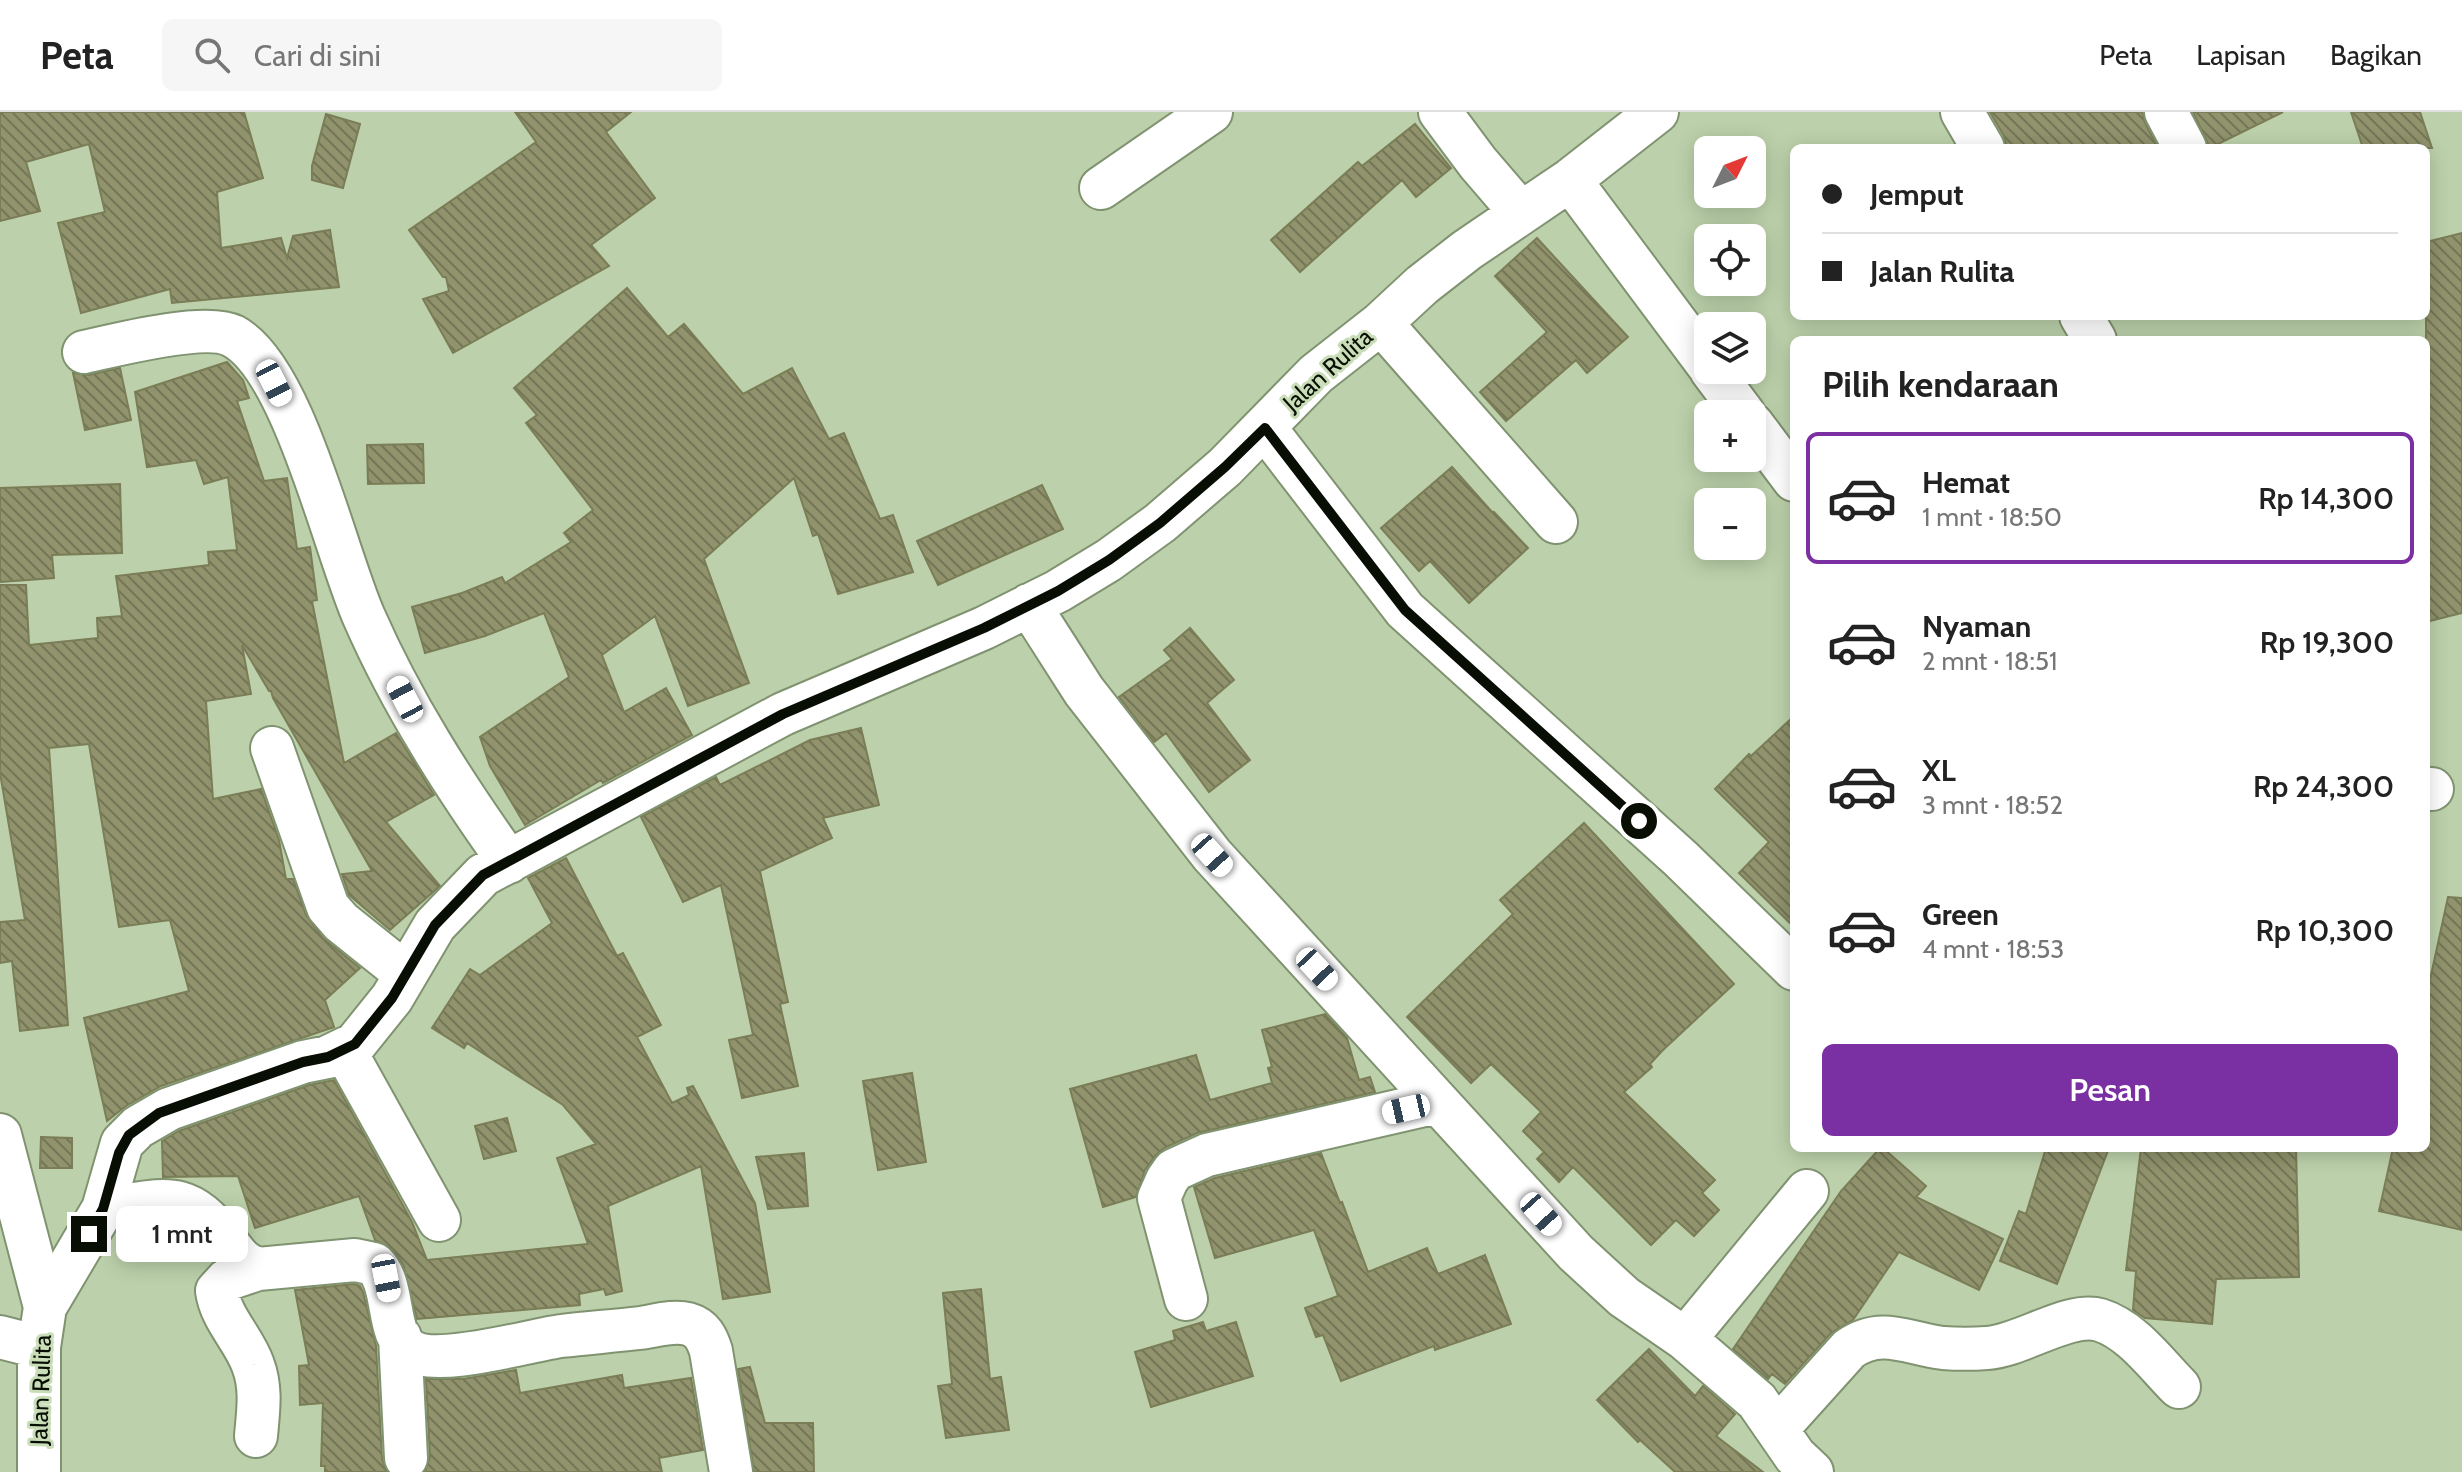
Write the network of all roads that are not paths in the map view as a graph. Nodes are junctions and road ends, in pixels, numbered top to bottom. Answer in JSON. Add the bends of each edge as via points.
{"nodes":[{"id":1,"x":1211,"y":112,"type":"edge"},
{"id":2,"x":1440,"y":112,"type":"edge"},
{"id":3,"x":1657,"y":112,"type":"edge"},
{"id":4,"x":1962,"y":112,"type":"edge"},
{"id":5,"x":2166,"y":112,"type":"edge"},
{"id":6,"x":1981,"y":144,"type":"edge"},
{"id":7,"x":2183,"y":144,"type":"edge"},
{"id":8,"x":1570,"y":180,"type":"junction"},
{"id":9,"x":1101,"y":188,"type":"dead end"},
{"id":10,"x":1521,"y":213,"type":"junction"},
{"id":11,"x":1381,"y":323,"type":"junction"},
{"id":12,"x":1694,"y":347,"type":"edge"},
{"id":13,"x":84,"y":352,"type":"dead end"},
{"id":14,"x":1265,"y":428,"type":"junction"},
{"id":15,"x":1766,"y":443,"type":"edge"},
{"id":16,"x":1790,"y":475,"type":"edge"},
{"id":17,"x":1556,"y":522,"type":"dead end"},
{"id":18,"x":1029,"y":605,"type":"junction"},
{"id":19,"x":272,"y":748,"type":"dead end"},
{"id":20,"x":509,"y":862,"type":"junction"},
{"id":21,"x":1790,"y":965,"type":"edge"},
{"id":22,"x":406,"y":974,"type":"junction"},
{"id":23,"x":345,"y":1051,"type":"junction"},
{"id":24,"x":1437,"y":1102,"type":"junction"},
{"id":25,"x":0,"y":1135,"type":"edge"},
{"id":26,"x":1807,"y":1191,"type":"dead end"},
{"id":27,"x":103,"y":1209,"type":"junction"},
{"id":28,"x":439,"y":1220,"type":"dead end"},
{"id":29,"x":258,"y":1269,"type":"junction"},
{"id":30,"x":1186,"y":1299,"type":"dead end"},
{"id":31,"x":28,"y":1330,"type":"edge"},
{"id":32,"x":400,"y":1337,"type":"junction"},
{"id":33,"x":1685,"y":1339,"type":"junction"},
{"id":34,"x":2179,"y":1387,"type":"dead end"},
{"id":35,"x":1777,"y":1429,"type":"junction"},
{"id":36,"x":256,"y":1436,"type":"dead end"},
{"id":37,"x":406,"y":1458,"type":"dead end"},
{"id":38,"x":39,"y":1472,"type":"edge"},
{"id":39,"x":731,"y":1472,"type":"edge"},
{"id":40,"x":1812,"y":1472,"type":"edge"}],
"edges":[{"from":1,"to":9,"type":"street"},
{"from":2,"to":10,"type":"street"},
{"from":3,"to":8,"type":"street","name":"Jalan Rulita"},
{"from":4,"to":6,"type":"street"},
{"from":5,"to":7,"type":"street"},
{"from":8,"to":10,"type":"street","name":"Jalan Rulita"},
{"from":8,"to":12,"type":"street"},
{"from":10,"to":11,"type":"street","name":"Jalan Rulita","via":[[1456,258]]},
{"from":11,"to":14,"type":"street","name":"Jalan Rulita","via":[[1316,374]]},
{"from":11,"to":17,"type":"street"},
{"from":13,"to":20,"type":"street","via":[[217,332],[231,334],[251,348],[283,401],[363,616],[457,789]]},
{"from":14,"to":18,"type":"street","name":"Jalan Rulita","via":[[1160,523],[1109,560]]},
{"from":14,"to":21,"type":"street","via":[[1405,610],[1681,859]]},
{"from":15,"to":16,"type":"street"},
{"from":18,"to":20,"type":"street","name":"Jalan Rulita","via":[[783,714]]},
{"from":18,"to":24,"type":"street","via":[[1084,691],[1212,855]]},
{"from":19,"to":22,"type":"street","via":[[328,907]]},
{"from":20,"to":22,"type":"street","name":"Jalan Rulita","via":[[483,875],[448,909]]},
{"from":22,"to":23,"type":"street","name":"Jalan Rulita","via":[[378,1016]]},
{"from":23,"to":27,"type":"street","name":"Jalan Rulita","via":[[150,1119],[122,1143]]},
{"from":23,"to":28,"type":"street"},
{"from":24,"to":30,"type":"street","via":[[1222,1151],[1174,1170],[1159,1198]]},
{"from":24,"to":33,"type":"street","via":[[1576,1253],[1624,1297]]},
{"from":25,"to":31,"type":"street"},
{"from":26,"to":33,"type":"street"},
{"from":27,"to":29,"type":"street","via":[[172,1200],[188,1204],[245,1265]]},
{"from":27,"to":31,"type":"street","name":"Jalan Rulita"},
{"from":29,"to":32,"type":"street","via":[[355,1260],[374,1264],[386,1278]]},
{"from":29,"to":36,"type":"street","via":[[228,1279],[217,1291],[258,1379]]},
{"from":31,"to":38,"type":"street","name":"Jalan Rulita"},
{"from":32,"to":37,"type":"street"},
{"from":32,"to":39,"type":"street","via":[[413,1353],[430,1357],[672,1323],[691,1325],[707,1338],[711,1351]]},
{"from":33,"to":35,"type":"street","via":[[1757,1401]]},
{"from":34,"to":35,"type":"street","via":[[2120,1328],[2096,1319],[1990,1348],[1944,1348],[1881,1336],[1849,1349]]},
{"from":35,"to":40,"type":"street"}]}
